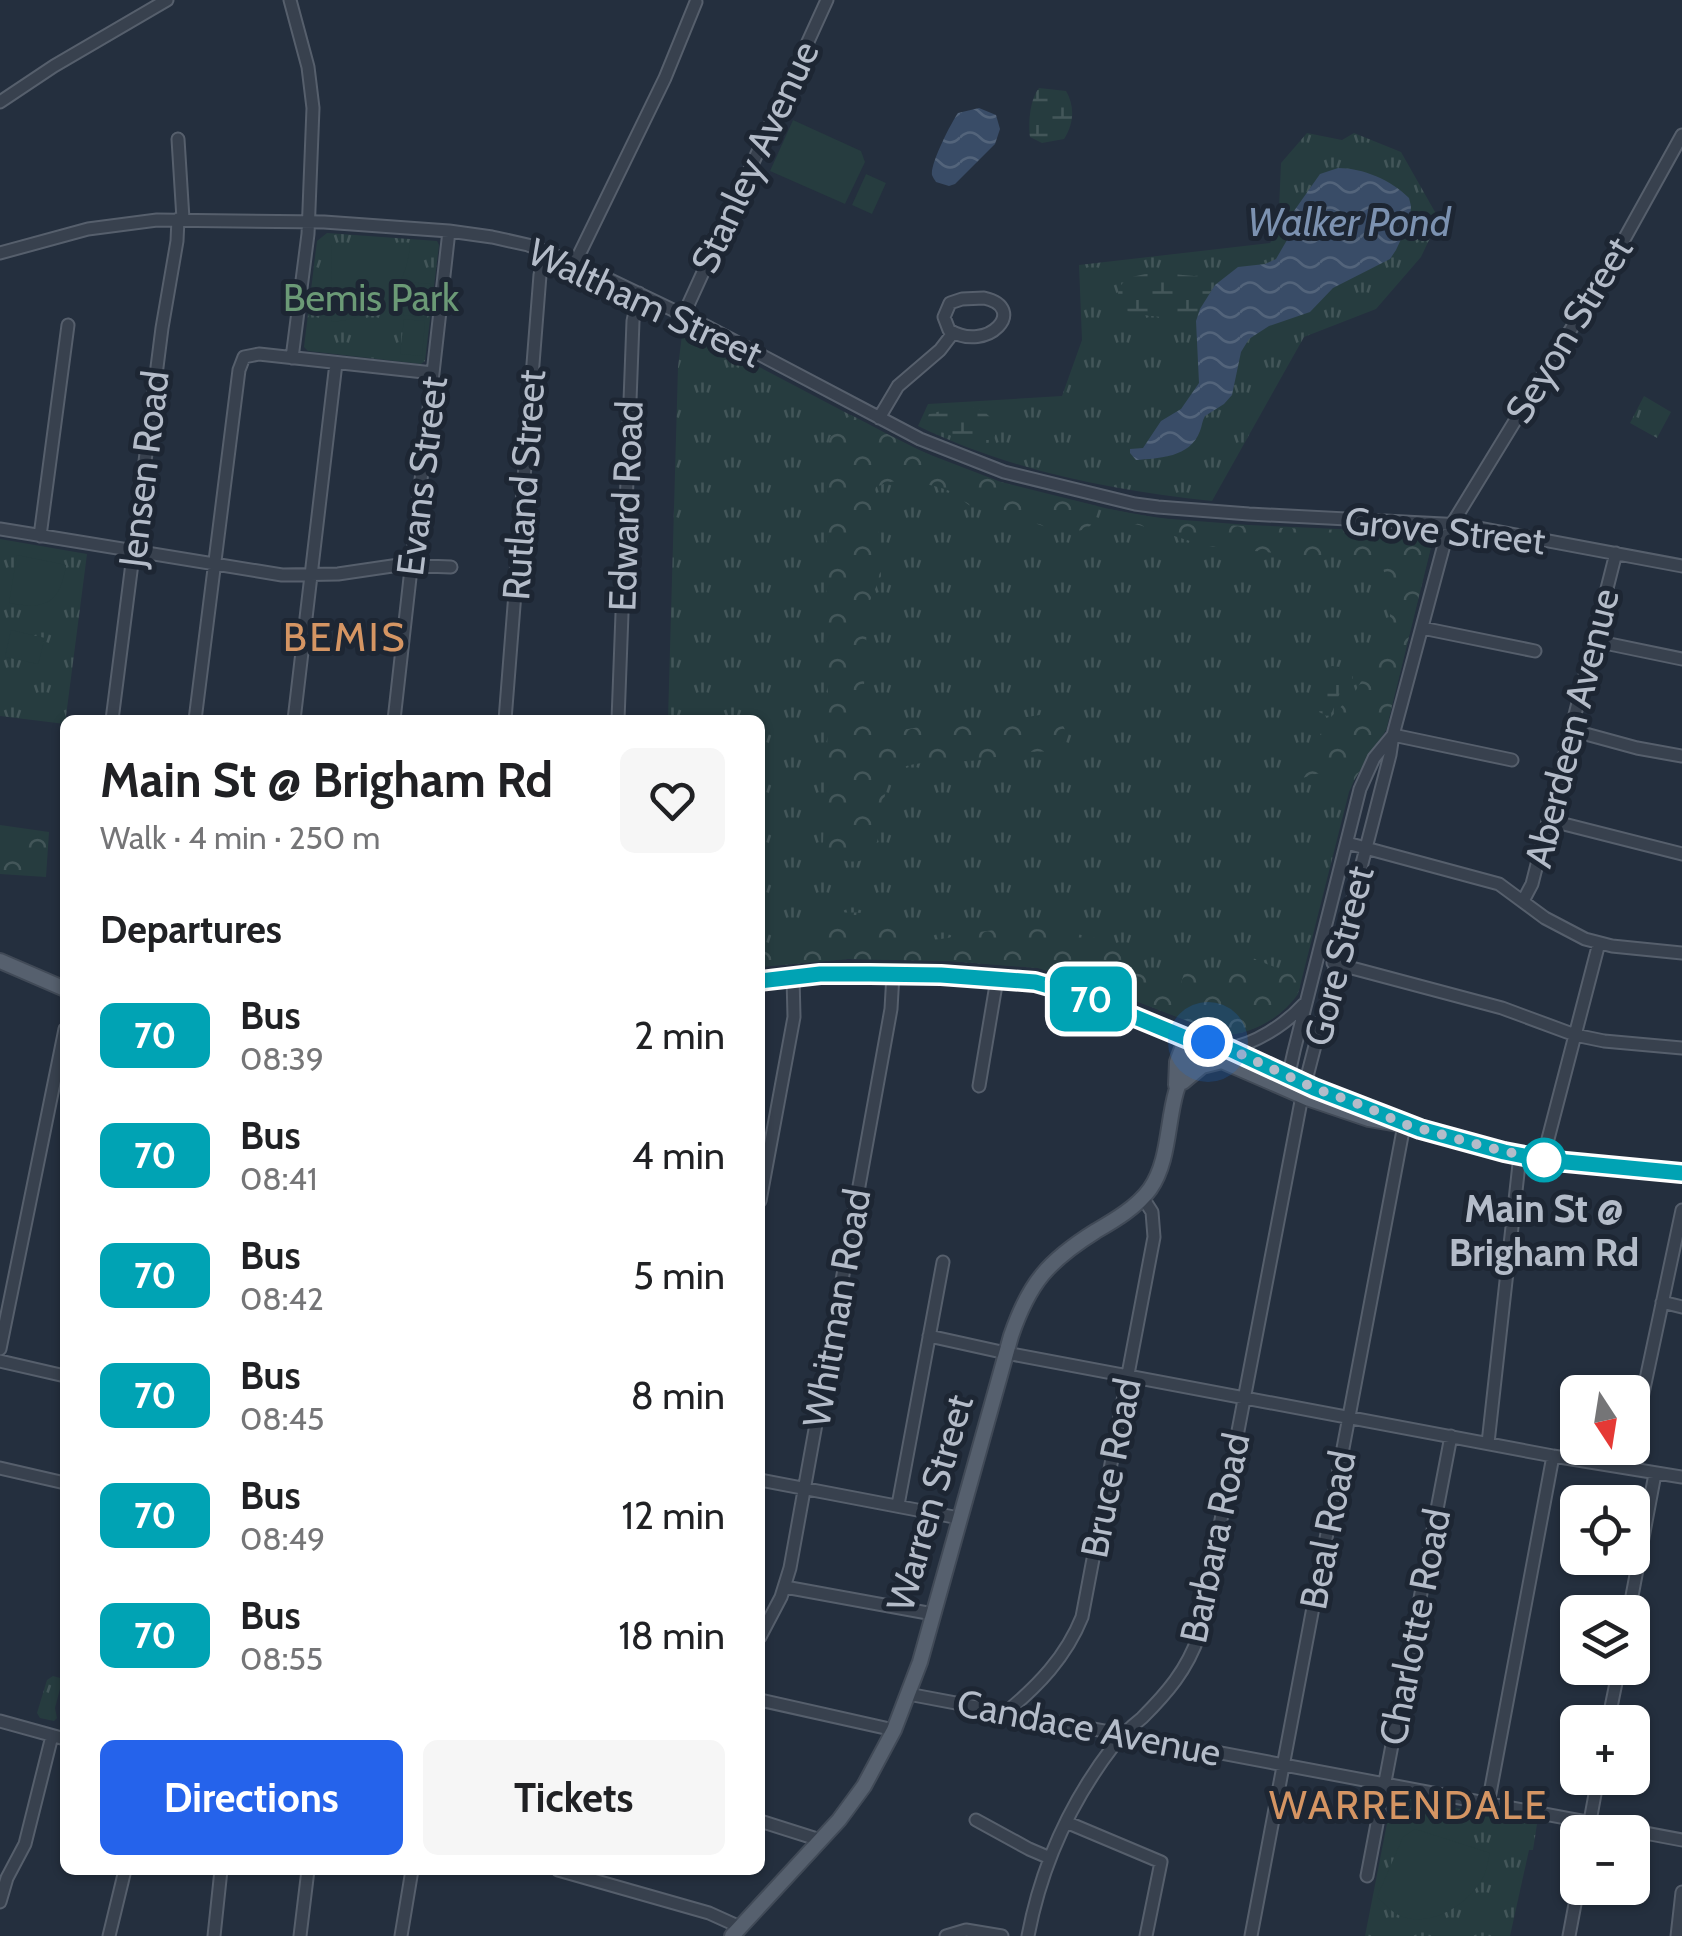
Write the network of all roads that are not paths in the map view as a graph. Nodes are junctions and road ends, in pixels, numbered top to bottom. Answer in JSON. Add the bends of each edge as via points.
{"nodes":[{"id":1,"x":167,"y":0,"type":"edge"},
{"id":2,"x":290,"y":0,"type":"edge"},
{"id":3,"x":827,"y":0,"type":"edge"},
{"id":4,"x":696,"y":2,"type":"dead end"},
{"id":5,"x":0,"y":102,"type":"edge"},
{"id":6,"x":1682,"y":135,"type":"edge"},
{"id":7,"x":178,"y":139,"type":"dead end"},
{"id":8,"x":180,"y":219,"type":"junction"},
{"id":9,"x":309,"y":221,"type":"junction"},
{"id":10,"x":450,"y":231,"type":"junction"},
{"id":11,"x":545,"y":251,"type":"junction"},
{"id":12,"x":0,"y":253,"type":"edge"},
{"id":13,"x":575,"y":262,"type":"junction"},
{"id":14,"x":639,"y":293,"type":"junction"},
{"id":15,"x":684,"y":314,"type":"junction"},
{"id":16,"x":68,"y":325,"type":"dead end"},
{"id":17,"x":953,"y":333,"type":"junction"},
{"id":18,"x":292,"y":358,"type":"junction"},
{"id":19,"x":336,"y":363,"type":"junction"},
{"id":20,"x":433,"y":374,"type":"junction"},
{"id":21,"x":879,"y":418,"type":"junction"},
{"id":22,"x":1206,"y":512,"type":"joint"},
{"id":23,"x":1452,"y":524,"type":"junction"},
{"id":24,"x":0,"y":529,"type":"edge"},
{"id":25,"x":40,"y":536,"type":"junction"},
{"id":26,"x":133,"y":551,"type":"junction"},
{"id":27,"x":1616,"y":553,"type":"junction"},
{"id":28,"x":215,"y":565,"type":"junction"},
{"id":29,"x":411,"y":565,"type":"junction"},
{"id":30,"x":451,"y":566,"type":"dead end"},
{"id":31,"x":1682,"y":566,"type":"edge"},
{"id":32,"x":312,"y":576,"type":"junction"},
{"id":33,"x":1422,"y":628,"type":"junction"},
{"id":34,"x":1595,"y":641,"type":"junction"},
{"id":35,"x":1535,"y":651,"type":"dead end"},
{"id":36,"x":1682,"y":660,"type":"edge"},
{"id":37,"x":113,"y":715,"type":"edge"},
{"id":38,"x":196,"y":715,"type":"edge"},
{"id":39,"x":295,"y":715,"type":"edge"},
{"id":40,"x":395,"y":715,"type":"edge"},
{"id":41,"x":505,"y":715,"type":"edge"},
{"id":42,"x":618,"y":715,"type":"edge"},
{"id":43,"x":1571,"y":730,"type":"junction"},
{"id":44,"x":1392,"y":734,"type":"junction"},
{"id":45,"x":1682,"y":756,"type":"edge"},
{"id":46,"x":1512,"y":760,"type":"dead end"},
{"id":47,"x":1548,"y":820,"type":"junction"},
{"id":48,"x":1346,"y":844,"type":"junction"},
{"id":49,"x":1366,"y":848,"type":"junction"},
{"id":50,"x":1682,"y":854,"type":"edge"},
{"id":51,"x":1523,"y":901,"type":"junction"},
{"id":52,"x":1599,"y":943,"type":"junction"},
{"id":53,"x":1682,"y":953,"type":"edge"},
{"id":54,"x":1317,"y":959,"type":"junction"},
{"id":55,"x":0,"y":961,"type":"edge"},
{"id":56,"x":1336,"y":964,"type":"junction"},
{"id":57,"x":893,"y":974,"type":"junction"},
{"id":58,"x":793,"y":977,"type":"junction"},
{"id":59,"x":997,"y":978,"type":"junction"},
{"id":60,"x":765,"y":980,"type":"edge"},
{"id":61,"x":60,"y":986,"type":"edge"},
{"id":62,"x":1306,"y":1000,"type":"junction"},
{"id":63,"x":1574,"y":1036,"type":"junction"},
{"id":64,"x":1192,"y":1040,"type":"junction"},
{"id":65,"x":1682,"y":1048,"type":"edge"},
{"id":66,"x":60,"y":1054,"type":"edge"},
{"id":67,"x":1225,"y":1055,"type":"junction"},
{"id":68,"x":1290,"y":1078,"type":"junction"},
{"id":69,"x":979,"y":1086,"type":"dead end"},
{"id":70,"x":1176,"y":1090,"type":"junction"},
{"id":71,"x":1304,"y":1090,"type":"junction"},
{"id":72,"x":1404,"y":1124,"type":"junction"},
{"id":73,"x":1520,"y":1155,"type":"junction"},
{"id":74,"x":1545,"y":1160,"type":"junction"},
{"id":75,"x":1682,"y":1172,"type":"edge"},
{"id":76,"x":765,"y":1173,"type":"edge"},
{"id":77,"x":1142,"y":1198,"type":"junction"},
{"id":78,"x":1682,"y":1210,"type":"edge"},
{"id":79,"x":943,"y":1262,"type":"dead end"},
{"id":80,"x":1662,"y":1302,"type":"junction"},
{"id":81,"x":1682,"y":1307,"type":"edge"},
{"id":82,"x":929,"y":1336,"type":"junction"},
{"id":83,"x":0,"y":1349,"type":"edge"},
{"id":84,"x":1006,"y":1353,"type":"junction"},
{"id":85,"x":0,"y":1361,"type":"edge"},
{"id":86,"x":60,"y":1375,"type":"edge"},
{"id":87,"x":1647,"y":1375,"type":"edge"},
{"id":88,"x":1128,"y":1376,"type":"junction"},
{"id":89,"x":1244,"y":1398,"type":"junction"},
{"id":90,"x":1349,"y":1417,"type":"junction"},
{"id":91,"x":1451,"y":1436,"type":"junction"},
{"id":92,"x":1488,"y":1442,"type":"junction"},
{"id":93,"x":1553,"y":1456,"type":"junction"},
{"id":94,"x":1629,"y":1465,"type":"edge"},
{"id":95,"x":0,"y":1468,"type":"edge"},
{"id":96,"x":1628,"y":1468,"type":"junction"},
{"id":97,"x":1655,"y":1474,"type":"junction"},
{"id":98,"x":1682,"y":1477,"type":"edge"},
{"id":99,"x":765,"y":1481,"type":"edge"},
{"id":100,"x":60,"y":1482,"type":"edge"},
{"id":101,"x":804,"y":1488,"type":"junction"},
{"id":102,"x":898,"y":1505,"type":"junction"},
{"id":103,"x":959,"y":1518,"type":"junction"},
{"id":104,"x":784,"y":1587,"type":"junction"},
{"id":105,"x":1632,"y":1595,"type":"edge"},
{"id":106,"x":933,"y":1614,"type":"junction"},
{"id":107,"x":765,"y":1627,"type":"edge"},
{"id":108,"x":908,"y":1694,"type":"junction"},
{"id":109,"x":765,"y":1701,"type":"edge"},
{"id":110,"x":1005,"y":1712,"type":"junction"},
{"id":111,"x":0,"y":1721,"type":"edge"},
{"id":112,"x":894,"y":1730,"type":"junction"},
{"id":113,"x":1122,"y":1736,"type":"junction"},
{"id":114,"x":59,"y":1738,"type":"edge"},
{"id":115,"x":1283,"y":1765,"type":"junction"},
{"id":116,"x":1386,"y":1784,"type":"junction"},
{"id":117,"x":1488,"y":1804,"type":"junction"},
{"id":118,"x":976,"y":1820,"type":"dead end"},
{"id":119,"x":1560,"y":1821,"type":"edge"},
{"id":120,"x":1066,"y":1822,"type":"junction"},
{"id":121,"x":765,"y":1823,"type":"edge"},
{"id":122,"x":1650,"y":1836,"type":"edge"},
{"id":123,"x":820,"y":1840,"type":"junction"},
{"id":124,"x":1682,"y":1840,"type":"edge"},
{"id":125,"x":1050,"y":1858,"type":"junction"},
{"id":126,"x":124,"y":1875,"type":"edge"},
{"id":127,"x":220,"y":1875,"type":"edge"},
{"id":128,"x":307,"y":1875,"type":"edge"},
{"id":129,"x":411,"y":1875,"type":"edge"},
{"id":130,"x":576,"y":1875,"type":"edge"},
{"id":131,"x":1367,"y":1876,"type":"dead end"},
{"id":132,"x":1682,"y":1892,"type":"edge"},
{"id":133,"x":0,"y":1902,"type":"edge"},
{"id":134,"x":1575,"y":1905,"type":"edge"},
{"id":135,"x":736,"y":1931,"type":"edge"},
{"id":136,"x":108,"y":1936,"type":"edge"},
{"id":137,"x":214,"y":1936,"type":"edge"},
{"id":138,"x":300,"y":1936,"type":"edge"},
{"id":139,"x":401,"y":1936,"type":"edge"},
{"id":140,"x":946,"y":1936,"type":"edge"},
{"id":141,"x":1002,"y":1936,"type":"edge"},
{"id":142,"x":1028,"y":1936,"type":"edge"},
{"id":143,"x":1146,"y":1936,"type":"edge"},
{"id":144,"x":1252,"y":1936,"type":"edge"},
{"id":145,"x":1569,"y":1936,"type":"edge"},
{"id":146,"x":1676,"y":1936,"type":"edge"}],
"edges":[{"from":1,"to":5,"type":"street"},
{"from":2,"to":9,"type":"street","via":[[312,95]]},
{"from":3,"to":15,"type":"street","name":"Stanley Avenue"},
{"from":4,"to":13,"type":"street"},
{"from":6,"to":23,"type":"street","name":"Seyon Street"},
{"from":7,"to":8,"type":"street","name":"Jensen Road"},
{"from":8,"to":9,"type":"street","name":"Waltham Street"},
{"from":8,"to":12,"type":"street","name":"Waltham Street","via":[[88,229]]},
{"from":8,"to":26,"type":"street","name":"Jensen Road"},
{"from":9,"to":10,"type":"street","name":"Waltham Street"},
{"from":9,"to":18,"type":"street"},
{"from":10,"to":11,"type":"street","name":"Waltham Street"},
{"from":10,"to":20,"type":"street","name":"Evans Street"},
{"from":11,"to":13,"type":"street","name":"Waltham Street"},
{"from":11,"to":41,"type":"street","name":"Rutland Street"},
{"from":13,"to":14,"type":"street","name":"Waltham Street"},
{"from":14,"to":15,"type":"street","name":"Waltham Street"},
{"from":14,"to":42,"type":"street","name":"Edward Road"},
{"from":15,"to":21,"type":"street","name":"Waltham Street"},
{"from":16,"to":25,"type":"street"},
{"from":17,"to":17,"type":"street","via":[[994,333],[1003,320],[1001,308],[989,298],[956,300],[944,317]]},
{"from":17,"to":21,"type":"street","via":[[898,386]]},
{"from":18,"to":19,"type":"street"},
{"from":18,"to":28,"type":"street","via":[[251,354],[241,362]]},
{"from":19,"to":20,"type":"street"},
{"from":19,"to":32,"type":"street"},
{"from":20,"to":29,"type":"street","name":"Evans Street"},
{"from":21,"to":22,"type":"street","name":"Waltham Street","via":[[1004,472],[1135,504]]},
{"from":22,"to":23,"type":"street","name":"Grove Street"},
{"from":23,"to":27,"type":"street","name":"Grove Street"},
{"from":23,"to":33,"type":"street","name":"Gore Street"},
{"from":24,"to":25,"type":"street"},
{"from":25,"to":26,"type":"street"},
{"from":26,"to":28,"type":"street"},
{"from":26,"to":37,"type":"street","name":"Jensen Road"},
{"from":27,"to":31,"type":"street","name":"Grove Street"},
{"from":27,"to":34,"type":"street","name":"Aberdeen Avenue"},
{"from":28,"to":32,"type":"street"},
{"from":28,"to":38,"type":"street"},
{"from":29,"to":30,"type":"street"},
{"from":29,"to":32,"type":"street"},
{"from":29,"to":40,"type":"street","name":"Evans Street"},
{"from":32,"to":39,"type":"street"},
{"from":33,"to":35,"type":"street"},
{"from":33,"to":44,"type":"street","name":"Gore Street"},
{"from":34,"to":36,"type":"street"},
{"from":34,"to":43,"type":"street","name":"Aberdeen Avenue"},
{"from":43,"to":45,"type":"street"},
{"from":43,"to":47,"type":"street","name":"Aberdeen Avenue"},
{"from":44,"to":46,"type":"street"},
{"from":44,"to":48,"type":"street","name":"Gore Street","via":[[1366,773]]},
{"from":44,"to":49,"type":"street","name":"Gore Street"},
{"from":47,"to":50,"type":"street"},
{"from":47,"to":51,"type":"street","name":"Aberdeen Avenue"},
{"from":48,"to":49,"type":"street"},
{"from":48,"to":54,"type":"street","name":"Gore Street"},
{"from":49,"to":51,"type":"street","via":[[1490,880]]},
{"from":49,"to":56,"type":"street","name":"Gore Street"},
{"from":51,"to":52,"type":"street"},
{"from":52,"to":53,"type":"street"},
{"from":52,"to":63,"type":"street"},
{"from":54,"to":56,"type":"street"},
{"from":54,"to":62,"type":"street","name":"Gore Street"},
{"from":55,"to":61,"type":"main road"},
{"from":56,"to":63,"type":"street","via":[[1512,1011]]},
{"from":56,"to":71,"type":"street","name":"Gore Street"},
{"from":57,"to":58,"type":"main road"},
{"from":57,"to":59,"type":"main road"},
{"from":57,"to":101,"type":"street","name":"Whitman Road"},
{"from":58,"to":60,"type":"main road"},
{"from":58,"to":76,"type":"street","via":[[794,1017]]},
{"from":59,"to":64,"type":"main road","via":[[1070,991]]},
{"from":59,"to":69,"type":"street"},
{"from":62,"to":67,"type":"street","via":[[1284,1022]]},
{"from":62,"to":68,"type":"street","name":"Gore Street"},
{"from":63,"to":65,"type":"street"},
{"from":63,"to":74,"type":"street"},
{"from":64,"to":67,"type":"main road"},
{"from":64,"to":70,"type":"main road","name":"Warren Street","via":[[1177,1062]]},
{"from":66,"to":83,"type":"street"},
{"from":67,"to":68,"type":"main road"},
{"from":67,"to":70,"type":"main road"},
{"from":67,"to":71,"type":"main road"},
{"from":68,"to":71,"type":"main road"},
{"from":70,"to":77,"type":"main road","name":"Warren Street","via":[[1159,1172]]},
{"from":71,"to":72,"type":"main road"},
{"from":71,"to":89,"type":"street","name":"Barbara Road"},
{"from":72,"to":73,"type":"main road"},
{"from":72,"to":90,"type":"street","name":"Beal Road"},
{"from":73,"to":74,"type":"main road"},
{"from":73,"to":92,"type":"street"},
{"from":74,"to":75,"type":"main road"},
{"from":77,"to":84,"type":"main road","name":"Warren Street","via":[[1042,1274]]},
{"from":77,"to":88,"type":"street","name":"Bruce Road","via":[[1154,1229]]},
{"from":78,"to":80,"type":"street"},
{"from":79,"to":82,"type":"street"},
{"from":80,"to":81,"type":"street"},
{"from":80,"to":87,"type":"street"},
{"from":82,"to":84,"type":"street"},
{"from":82,"to":102,"type":"street"},
{"from":84,"to":88,"type":"street"},
{"from":84,"to":103,"type":"main road","name":"Warren Street"},
{"from":85,"to":86,"type":"street"},
{"from":88,"to":89,"type":"street"},
{"from":88,"to":110,"type":"street","name":"Bruce Road","via":[[1082,1617],[1064,1654]]},
{"from":89,"to":90,"type":"street"},
{"from":89,"to":113,"type":"street","name":"Barbara Road","via":[[1196,1642],[1174,1685]]},
{"from":90,"to":91,"type":"street"},
{"from":90,"to":115,"type":"street","name":"Beal Road"},
{"from":91,"to":92,"type":"street"},
{"from":91,"to":116,"type":"street","name":"Charlotte Road"},
{"from":92,"to":93,"type":"street"},
{"from":93,"to":96,"type":"street"},
{"from":93,"to":117,"type":"street"},
{"from":94,"to":96,"type":"street"},
{"from":95,"to":100,"type":"street"},
{"from":96,"to":97,"type":"street"},
{"from":97,"to":98,"type":"street"},
{"from":97,"to":105,"type":"street"},
{"from":99,"to":101,"type":"street"},
{"from":101,"to":102,"type":"street"},
{"from":101,"to":104,"type":"street","name":"Whitman Road"},
{"from":102,"to":103,"type":"street"},
{"from":103,"to":106,"type":"main road","name":"Warren Street"},
{"from":104,"to":106,"type":"street"},
{"from":104,"to":107,"type":"street","name":"Whitman Road"},
{"from":106,"to":108,"type":"main road","name":"Warren Street"},
{"from":108,"to":110,"type":"street","name":"Candace Avenue"},
{"from":108,"to":112,"type":"main road","name":"Warren Street"},
{"from":109,"to":112,"type":"street"},
{"from":110,"to":113,"type":"street","name":"Candace Avenue"},
{"from":111,"to":114,"type":"street"},
{"from":112,"to":123,"type":"main road","name":"Warren Street","via":[[864,1786]]},
{"from":113,"to":115,"type":"street","name":"Candace Avenue"},
{"from":113,"to":120,"type":"street","name":"Barbara Road"},
{"from":114,"to":133,"type":"street"},
{"from":115,"to":116,"type":"street","name":"Candace Avenue"},
{"from":115,"to":144,"type":"street","name":"Beal Road"},
{"from":116,"to":117,"type":"street","name":"Candace Avenue"},
{"from":116,"to":131,"type":"street","name":"Charlotte Road"},
{"from":117,"to":119,"type":"street","name":"Candace Avenue"},
{"from":118,"to":125,"type":"street"},
{"from":120,"to":125,"type":"street","name":"Barbara Road"},
{"from":120,"to":143,"type":"street","via":[[1161,1862]]},
{"from":121,"to":123,"type":"street"},
{"from":122,"to":124,"type":"street","name":"Candace Avenue"},
{"from":123,"to":135,"type":"main road","name":"Warren Street"},
{"from":125,"to":142,"type":"street","name":"Barbara Road"},
{"from":126,"to":136,"type":"street"},
{"from":127,"to":137,"type":"street"},
{"from":128,"to":138,"type":"street"},
{"from":129,"to":139,"type":"street"},
{"from":130,"to":135,"type":"street","via":[[709,1913]]},
{"from":132,"to":146,"type":"street"},
{"from":134,"to":145,"type":"street"},
{"from":140,"to":141,"type":"street","via":[[971,1930]]}]}
